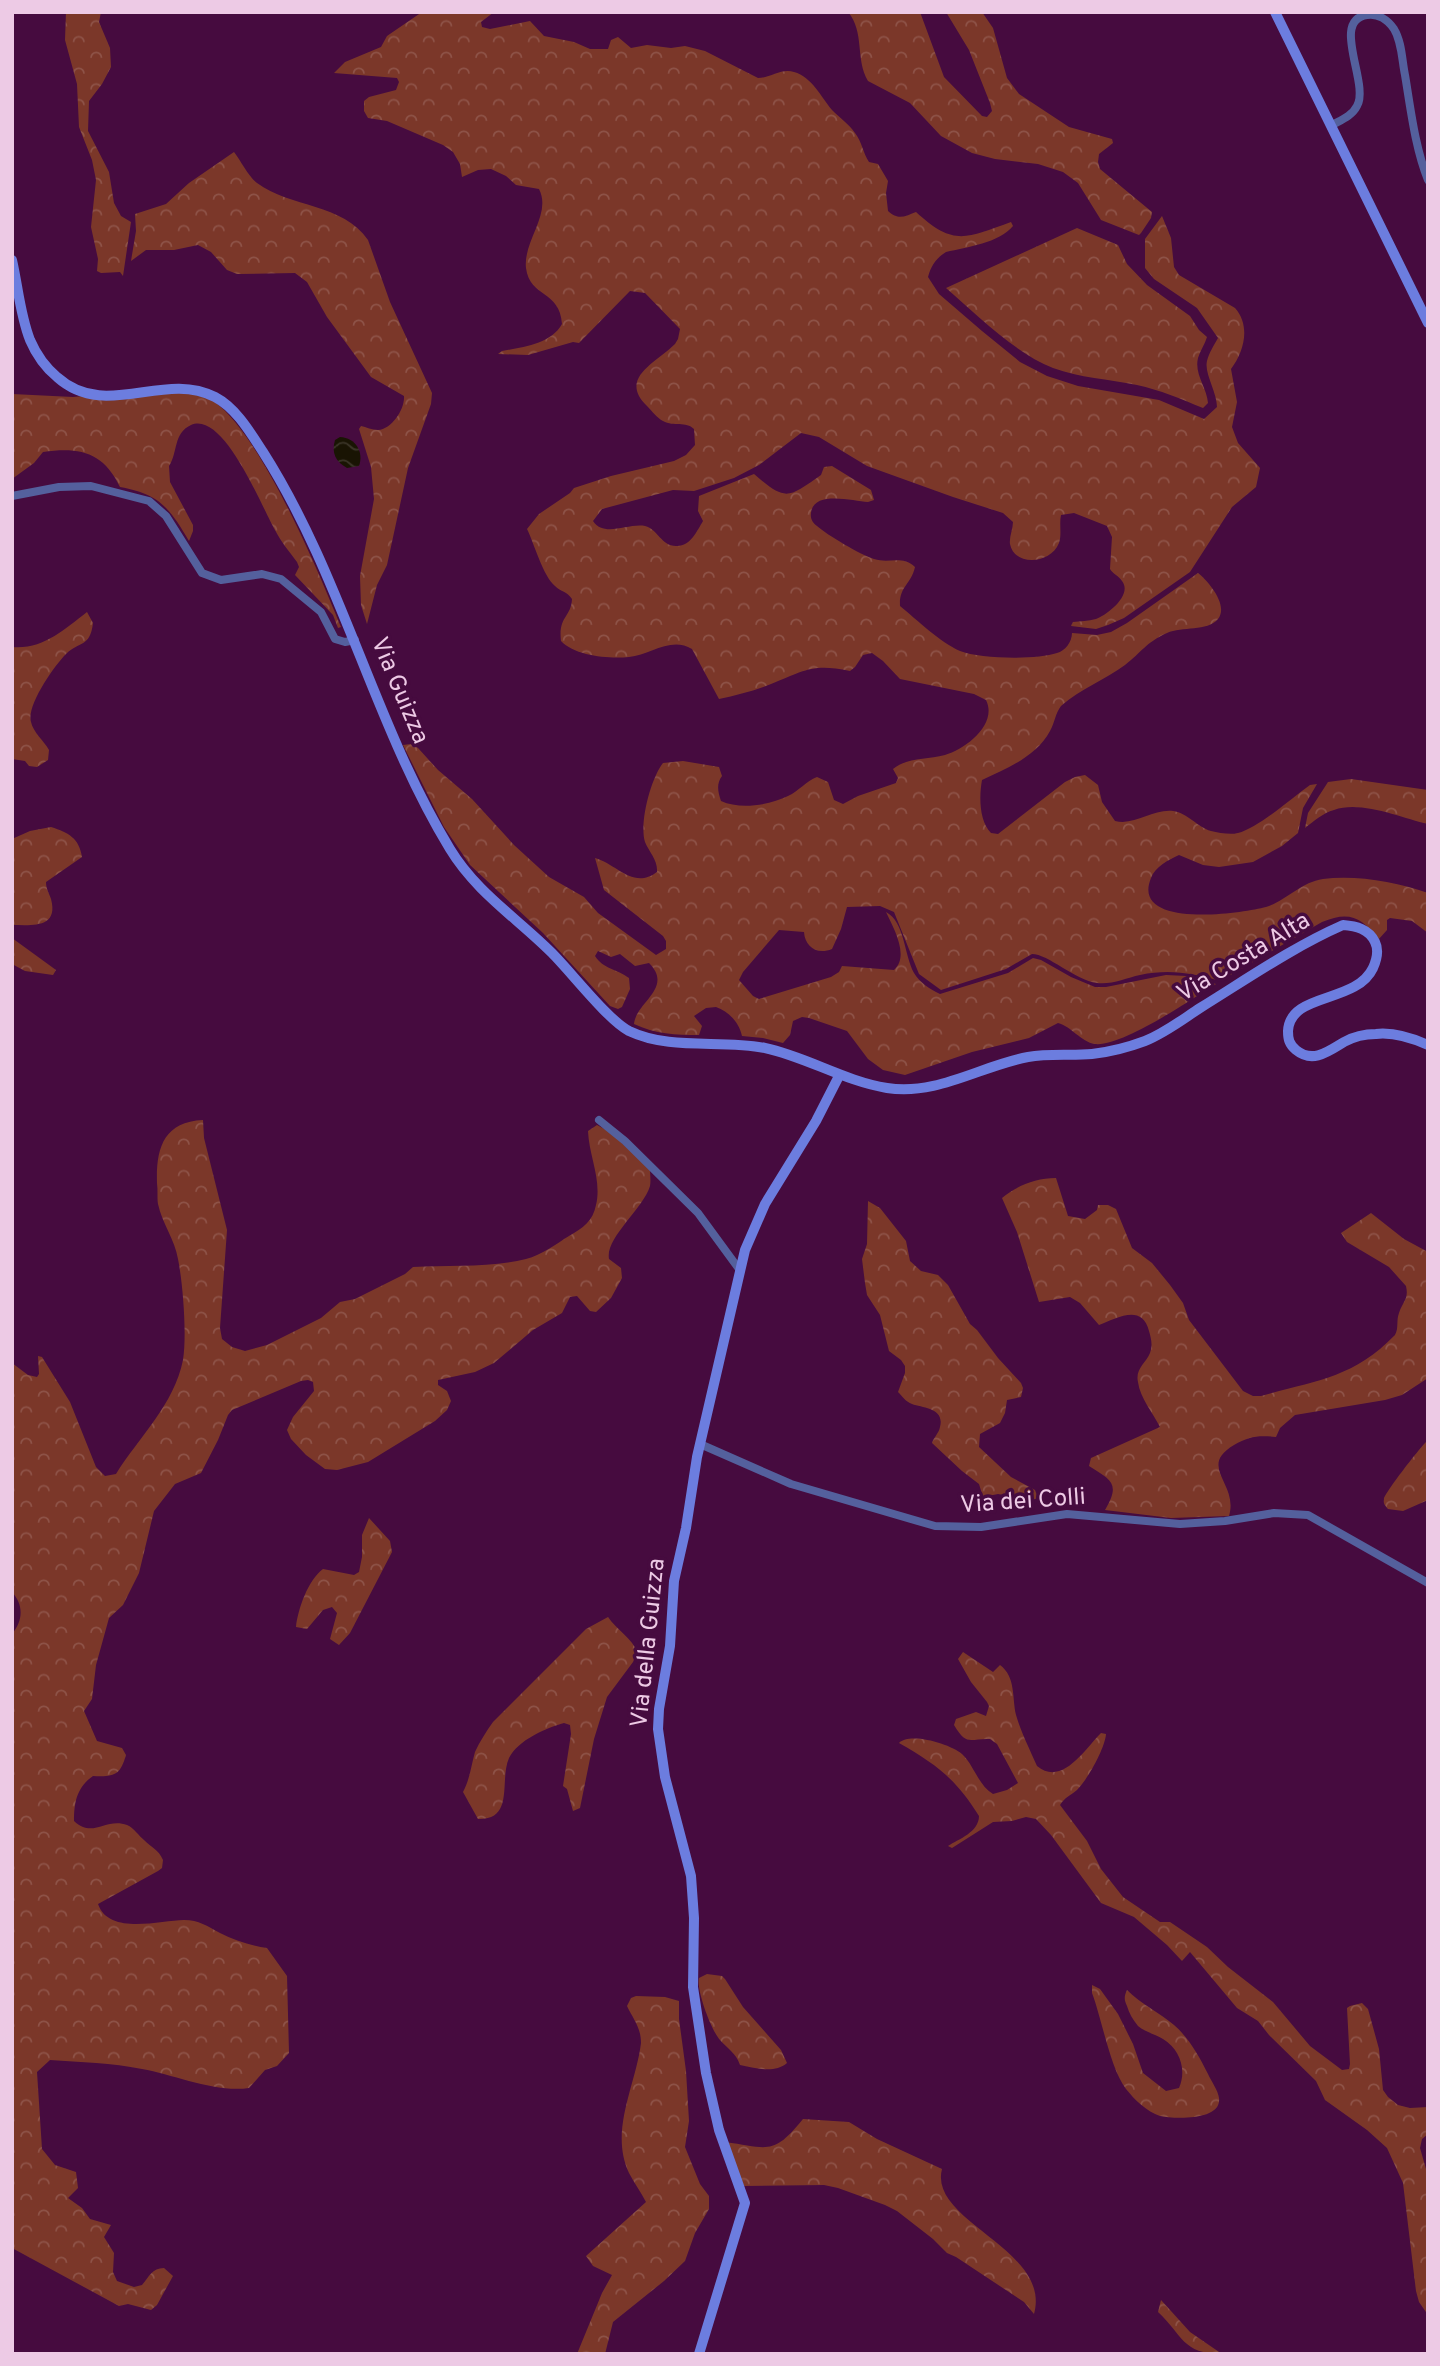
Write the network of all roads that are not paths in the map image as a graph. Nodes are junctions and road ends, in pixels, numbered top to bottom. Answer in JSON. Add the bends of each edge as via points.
{"nodes":[{"id":1,"x":1275,"y":12,"type":"edge"},
{"id":2,"x":1332,"y":125,"type":"junction"},
{"id":3,"x":1428,"y":180,"type":"edge"},
{"id":4,"x":12,"y":260,"type":"edge"},
{"id":5,"x":1428,"y":323,"type":"edge"},
{"id":6,"x":12,"y":496,"type":"edge"},
{"id":7,"x":355,"y":640,"type":"junction"},
{"id":8,"x":1428,"y":1045,"type":"edge"},
{"id":9,"x":839,"y":1076,"type":"junction"},
{"id":10,"x":599,"y":1120,"type":"dead end"},
{"id":11,"x":739,"y":1269,"type":"junction"},
{"id":12,"x":700,"y":1444,"type":"junction"},
{"id":13,"x":1428,"y":1583,"type":"edge"},
{"id":14,"x":699,"y":2354,"type":"edge"}],
"edges":[{"from":1,"to":2,"type":"main road"},
{"from":2,"to":3,"type":"street","via":[[1360,103],[1350,32],[1363,15],[1377,15],[1387,21],[1398,39],[1417,146]]},
{"from":2,"to":5,"type":"main road"},
{"from":4,"to":7,"type":"main road","name":"Via Guizza","via":[[30,340],[45,365],[64,383],[96,396],[198,391],[215,397],[242,421],[296,513]]},
{"from":6,"to":7,"type":"street","via":[[76,486],[149,501],[166,516],[201,573],[221,580],[262,574],[281,579],[321,612],[335,639]]},
{"from":7,"to":9,"type":"main road","name":"Via Guizza","via":[[423,798],[464,870],[550,950],[626,1030],[679,1043],[763,1048]]},
{"from":8,"to":9,"type":"main road","name":"Via Costa Alta","via":[[1376,1034],[1347,1040],[1315,1056],[1293,1048],[1288,1032],[1294,1013],[1354,989],[1369,976],[1377,960],[1374,939],[1365,930],[1343,926],[1149,1040],[1123,1048],[1095,1054],[1030,1056],[916,1089],[891,1089]]},
{"from":9,"to":11,"type":"main road","name":"Via della Guizza","via":[[765,1204]]},
{"from":10,"to":11,"type":"street","via":[[698,1213]]},
{"from":11,"to":12,"type":"main road","name":"Via della Guizza"},
{"from":12,"to":13,"type":"street","name":"Via dei Colli","via":[[791,1484],[935,1526],[994,1526],[1067,1514],[1180,1524],[1274,1513],[1308,1515]]},
{"from":12,"to":14,"type":"main road","name":"Via della Guizza","via":[[674,1581],[659,1729],[664,1777],[691,1877],[693,1987],[706,2073],[719,2130],[745,2203]]}]}
